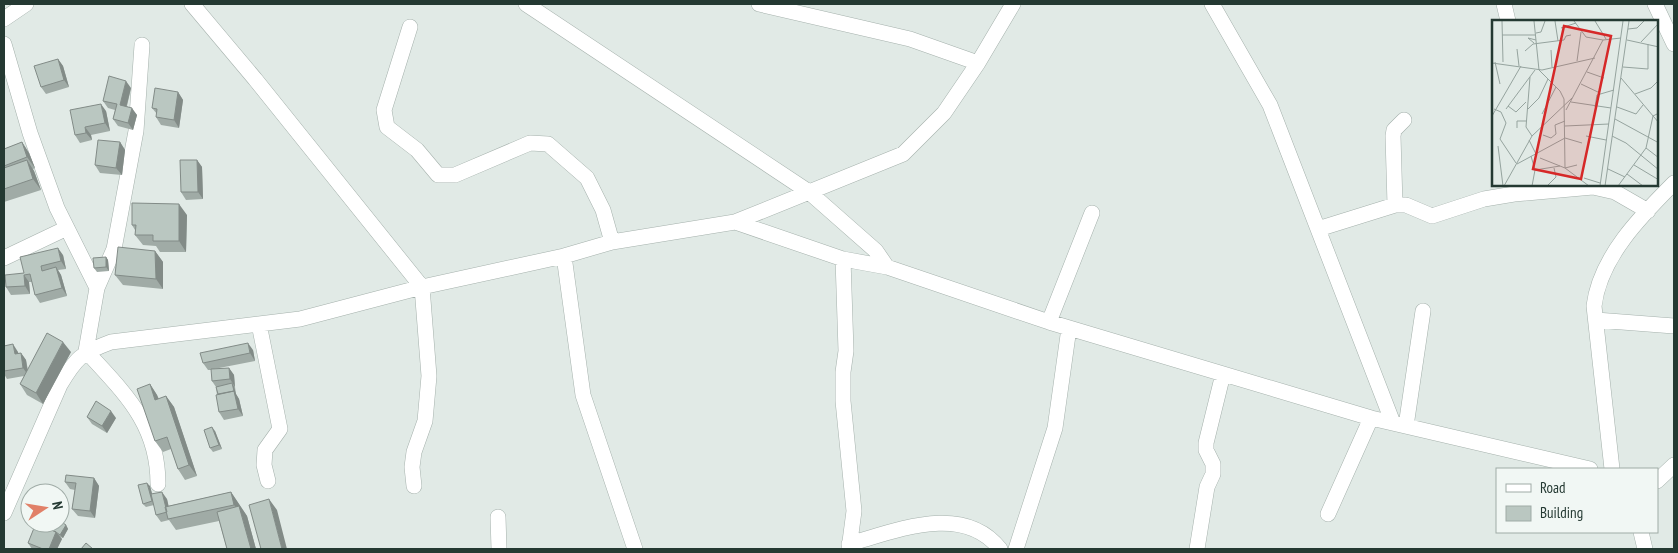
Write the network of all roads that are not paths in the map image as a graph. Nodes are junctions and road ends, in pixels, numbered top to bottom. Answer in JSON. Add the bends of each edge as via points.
{"nodes":[{"id":1,"x":26,"y":4,"type":"edge"},
{"id":2,"x":192,"y":4,"type":"edge"},
{"id":3,"x":526,"y":4,"type":"edge"},
{"id":4,"x":759,"y":4,"type":"edge"},
{"id":5,"x":1013,"y":4,"type":"edge"},
{"id":6,"x":1212,"y":4,"type":"edge"},
{"id":7,"x":1504,"y":4,"type":"edge"},
{"id":8,"x":1655,"y":4,"type":"edge"},
{"id":9,"x":4,"y":19,"type":"edge"},
{"id":10,"x":1508,"y":20,"type":"edge"},
{"id":11,"x":410,"y":27,"type":"dead end"},
{"id":12,"x":4,"y":44,"type":"edge"},
{"id":13,"x":1674,"y":44,"type":"edge"},
{"id":14,"x":142,"y":45,"type":"dead end"},
{"id":15,"x":978,"y":63,"type":"junction"},
{"id":16,"x":1404,"y":120,"type":"dead end"},
{"id":17,"x":1674,"y":183,"type":"edge"},
{"id":18,"x":809,"y":192,"type":"junction"},
{"id":19,"x":1395,"y":205,"type":"junction"},
{"id":20,"x":1648,"y":211,"type":"junction"},
{"id":21,"x":1092,"y":213,"type":"dead end"},
{"id":22,"x":735,"y":222,"type":"junction"},
{"id":23,"x":66,"y":228,"type":"junction"},
{"id":24,"x":1318,"y":229,"type":"junction"},
{"id":25,"x":612,"y":242,"type":"junction"},
{"id":26,"x":564,"y":256,"type":"junction"},
{"id":27,"x":4,"y":258,"type":"edge"},
{"id":28,"x":843,"y":259,"type":"junction"},
{"id":29,"x":887,"y":266,"type":"junction"},
{"id":30,"x":97,"y":288,"type":"junction"},
{"id":31,"x":422,"y":288,"type":"junction"},
{"id":32,"x":1423,"y":311,"type":"dead end"},
{"id":33,"x":1596,"y":320,"type":"junction"},
{"id":34,"x":1049,"y":322,"type":"junction"},
{"id":35,"x":259,"y":324,"type":"junction"},
{"id":36,"x":1674,"y":326,"type":"edge"},
{"id":37,"x":1069,"y":328,"type":"junction"},
{"id":38,"x":86,"y":351,"type":"junction"},
{"id":39,"x":1223,"y":374,"type":"junction"},
{"id":40,"x":1371,"y":418,"type":"junction"},
{"id":41,"x":1400,"y":425,"type":"junction"},
{"id":42,"x":1674,"y":465,"type":"edge"},
{"id":43,"x":1586,"y":468,"type":"edge"},
{"id":44,"x":1612,"y":468,"type":"edge"},
{"id":45,"x":1658,"y":480,"type":"edge"},
{"id":46,"x":268,"y":481,"type":"dead end"},
{"id":47,"x":158,"y":484,"type":"dead end"},
{"id":48,"x":9,"y":486,"type":"edge"},
{"id":49,"x":414,"y":486,"type":"dead end"},
{"id":50,"x":4,"y":513,"type":"edge"},
{"id":51,"x":1328,"y":514,"type":"dead end"},
{"id":52,"x":498,"y":517,"type":"dead end"},
{"id":53,"x":1641,"y":533,"type":"edge"},
{"id":54,"x":849,"y":547,"type":"edge"},
{"id":55,"x":499,"y":549,"type":"edge"},
{"id":56,"x":635,"y":549,"type":"edge"},
{"id":57,"x":1000,"y":549,"type":"edge"},
{"id":58,"x":1016,"y":549,"type":"edge"},
{"id":59,"x":1197,"y":549,"type":"edge"},
{"id":60,"x":1645,"y":549,"type":"edge"}],
"edges":[{"from":1,"to":9,"type":"street"},
{"from":2,"to":31,"type":"street","via":[[256,79]]},
{"from":3,"to":18,"type":"street"},
{"from":4,"to":15,"type":"street","via":[[910,39]]},
{"from":5,"to":15,"type":"street"},
{"from":6,"to":24,"type":"street","via":[[1270,105]]},
{"from":7,"to":10,"type":"street"},
{"from":8,"to":13,"type":"street"},
{"from":11,"to":25,"type":"street","via":[[384,110],[387,127],[417,150],[438,175],[445,176],[456,175],[530,142],[548,144],[587,178],[603,210]]},
{"from":12,"to":23,"type":"street","via":[[30,133]]},
{"from":14,"to":30,"type":"street","via":[[136,131],[114,249]]},
{"from":15,"to":18,"type":"street","via":[[944,113],[903,154]]},
{"from":16,"to":19,"type":"street","via":[[1394,130],[1393,136]]},
{"from":17,"to":20,"type":"street"},
{"from":18,"to":22,"type":"street"},
{"from":18,"to":29,"type":"street","via":[[876,251]]},
{"from":19,"to":20,"type":"street","via":[[1406,205],[1432,216],[1514,194],[1593,187],[1614,192]]},
{"from":19,"to":24,"type":"street"},
{"from":20,"to":33,"type":"street","via":[[1602,272],[1596,289]]},
{"from":21,"to":34,"type":"street"},
{"from":22,"to":25,"type":"street"},
{"from":22,"to":28,"type":"street"},
{"from":23,"to":27,"type":"street"},
{"from":23,"to":30,"type":"street"},
{"from":24,"to":41,"type":"street"},
{"from":25,"to":26,"type":"street"},
{"from":26,"to":31,"type":"street"},
{"from":26,"to":56,"type":"street","via":[[583,396]]},
{"from":28,"to":29,"type":"street"},
{"from":28,"to":54,"type":"street","via":[[846,352],[843,401],[854,511]]},
{"from":29,"to":34,"type":"street"},
{"from":30,"to":38,"type":"street"},
{"from":31,"to":35,"type":"street","via":[[300,319]]},
{"from":31,"to":49,"type":"street","via":[[429,376],[425,421],[414,452]]},
{"from":32,"to":41,"type":"street"},
{"from":33,"to":36,"type":"street"},
{"from":33,"to":44,"type":"street"},
{"from":34,"to":37,"type":"street"},
{"from":35,"to":38,"type":"street","via":[[111,342]]},
{"from":35,"to":46,"type":"street","via":[[280,429],[264,450]]},
{"from":37,"to":39,"type":"street"},
{"from":37,"to":58,"type":"street","via":[[1055,428]]},
{"from":38,"to":47,"type":"street","via":[[141,416],[153,442]]},
{"from":38,"to":48,"type":"street","via":[[71,366],[60,385]]},
{"from":39,"to":40,"type":"street"},
{"from":39,"to":59,"type":"street","via":[[1206,442],[1213,474],[1207,487]]},
{"from":40,"to":41,"type":"street"},
{"from":40,"to":51,"type":"street"},
{"from":41,"to":43,"type":"street"},
{"from":42,"to":45,"type":"street"},
{"from":48,"to":50,"type":"street"},
{"from":52,"to":55,"type":"street"},
{"from":53,"to":60,"type":"street"},
{"from":54,"to":57,"type":"street","via":[[910,526],[947,522],[980,532]]}]}
